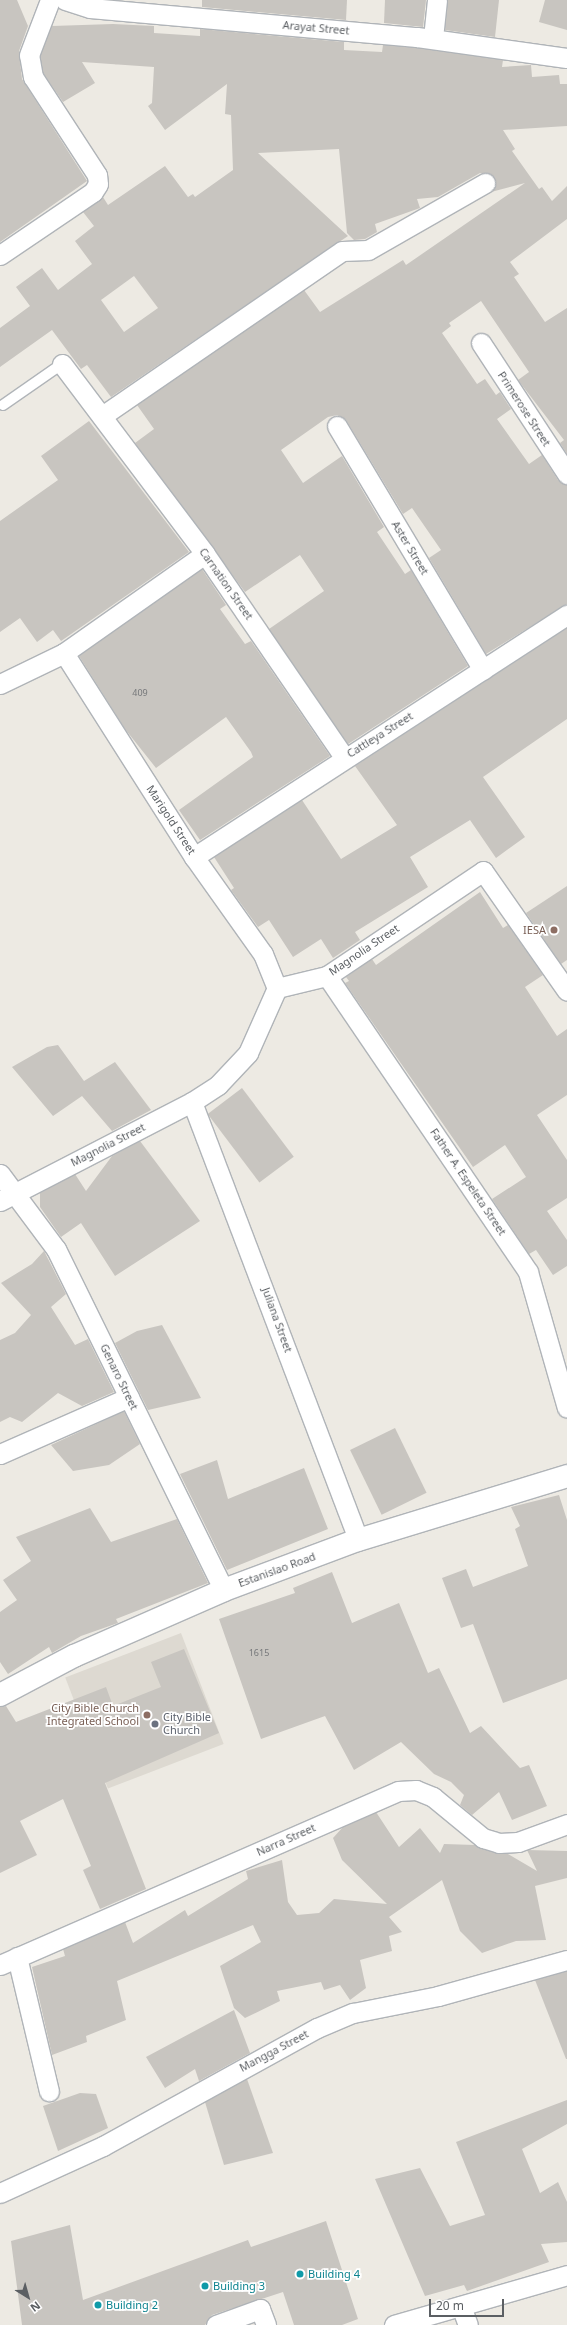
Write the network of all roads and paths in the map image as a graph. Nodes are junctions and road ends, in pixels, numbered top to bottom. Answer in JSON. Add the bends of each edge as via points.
{"nodes":[{"id":1,"x":50,"y":0,"type":"edge"},
{"id":2,"x":66,"y":0,"type":"edge"},
{"id":3,"x":437,"y":0,"type":"edge"},
{"id":4,"x":433,"y":38,"type":"junction"},
{"id":5,"x":567,"y":58,"type":"edge"},
{"id":6,"x":485,"y":184,"type":"dead end"},
{"id":7,"x":0,"y":255,"type":"edge"},
{"id":8,"x":481,"y":343,"type":"dead end"},
{"id":9,"x":62,"y":364,"type":"joint"},
{"id":10,"x":3,"y":405,"type":"dead end"},
{"id":11,"x":102,"y":416,"type":"junction"},
{"id":12,"x":337,"y":426,"type":"dead end"},
{"id":13,"x":567,"y":474,"type":"edge"},
{"id":14,"x":205,"y":554,"type":"junction"},
{"id":15,"x":567,"y":615,"type":"edge"},
{"id":16,"x":64,"y":653,"type":"junction"},
{"id":17,"x":483,"y":670,"type":"junction"},
{"id":18,"x":0,"y":684,"type":"edge"},
{"id":19,"x":344,"y":757,"type":"junction"},
{"id":20,"x":194,"y":856,"type":"junction"},
{"id":21,"x":327,"y":976,"type":"junction"},
{"id":22,"x":277,"y":988,"type":"junction"},
{"id":23,"x":567,"y":992,"type":"edge"},
{"id":24,"x":192,"y":1102,"type":"junction"},
{"id":25,"x":0,"y":1174,"type":"edge"},
{"id":26,"x":7,"y":1196,"type":"edge"},
{"id":27,"x":128,"y":1397,"type":"junction"},
{"id":28,"x":567,"y":1408,"type":"edge"},
{"id":29,"x":0,"y":1454,"type":"edge"},
{"id":30,"x":567,"y":1476,"type":"edge"},
{"id":31,"x":358,"y":1540,"type":"junction"},
{"id":32,"x":224,"y":1590,"type":"junction"},
{"id":33,"x":0,"y":1695,"type":"edge"},
{"id":34,"x":567,"y":1824,"type":"edge"},
{"id":35,"x":17,"y":1958,"type":"junction"},
{"id":36,"x":567,"y":1960,"type":"edge"},
{"id":37,"x":0,"y":1965,"type":"edge"},
{"id":38,"x":49,"y":2091,"type":"dead end"},
{"id":39,"x":0,"y":2193,"type":"edge"},
{"id":40,"x":567,"y":2276,"type":"edge"},
{"id":41,"x":461,"y":2306,"type":"junction"},
{"id":42,"x":216,"y":2325,"type":"edge"},
{"id":43,"x":266,"y":2325,"type":"edge"},
{"id":44,"x":394,"y":2325,"type":"edge"},
{"id":45,"x":468,"y":2325,"type":"edge"}],
"edges":[{"from":1,"to":7,"type":"street","via":[[29,56],[33,77],[96,175],[98,184],[93,192]]},
{"from":2,"to":4,"type":"street","name":"Arayat Street","via":[[90,8]]},
{"from":3,"to":4,"type":"street"},
{"from":4,"to":5,"type":"street","name":"Arayat Street"},
{"from":6,"to":11,"type":"street","via":[[368,250],[342,251]]},
{"from":8,"to":13,"type":"street","name":"Primerose Street"},
{"from":9,"to":10,"type":"lane"},
{"from":9,"to":11,"type":"street","name":"Carnation Street"},
{"from":11,"to":14,"type":"street","name":"Carnation Street"},
{"from":12,"to":17,"type":"street","name":"Aster Street"},
{"from":14,"to":16,"type":"street"},
{"from":14,"to":19,"type":"street","name":"Carnation Street"},
{"from":15,"to":17,"type":"street","name":"Cattleya Street"},
{"from":16,"to":18,"type":"street"},
{"from":16,"to":20,"type":"street","name":"Marigold Street"},
{"from":17,"to":19,"type":"street","name":"Cattleya Street"},
{"from":19,"to":20,"type":"street","name":"Cattleya Street"},
{"from":20,"to":22,"type":"street","name":"Marigold Street","via":[[263,954]]},
{"from":21,"to":22,"type":"street","name":"Magnolia Street"},
{"from":21,"to":23,"type":"street","name":"Magnolia Street","via":[[483,871]]},
{"from":21,"to":28,"type":"street","name":"Father A. Espeleta Street","via":[[528,1272]]},
{"from":22,"to":24,"type":"street","name":"Magnolia Street","via":[[248,1053],[218,1085]]},
{"from":24,"to":26,"type":"street","name":"Magnolia Street"},
{"from":24,"to":31,"type":"street","name":"Juliana Street"},
{"from":25,"to":26,"type":"street","name":"Genaro Street"},
{"from":26,"to":27,"type":"street","name":"Genaro Street","via":[[56,1249]]},
{"from":27,"to":29,"type":"street"},
{"from":27,"to":32,"type":"street","name":"Genaro Street"},
{"from":30,"to":31,"type":"street","name":"Estanislao Road"},
{"from":31,"to":32,"type":"street","name":"Estanislao Road"},
{"from":32,"to":33,"type":"street","name":"Estanislao Road","via":[[74,1656]]},
{"from":34,"to":35,"type":"street","name":"Narra Street","via":[[518,1842],[499,1843],[483,1838],[433,1797],[416,1790],[398,1791]]},
{"from":35,"to":37,"type":"street","name":"Narra Street"},
{"from":35,"to":38,"type":"street"},
{"from":36,"to":39,"type":"street","name":"Mangga Street","via":[[438,1996],[353,2013],[296,2039],[103,2146]]},
{"from":40,"to":41,"type":"street"},
{"from":41,"to":44,"type":"street"},
{"from":41,"to":45,"type":"street"},
{"from":42,"to":43,"type":"street","via":[[260,2309]]}]}
